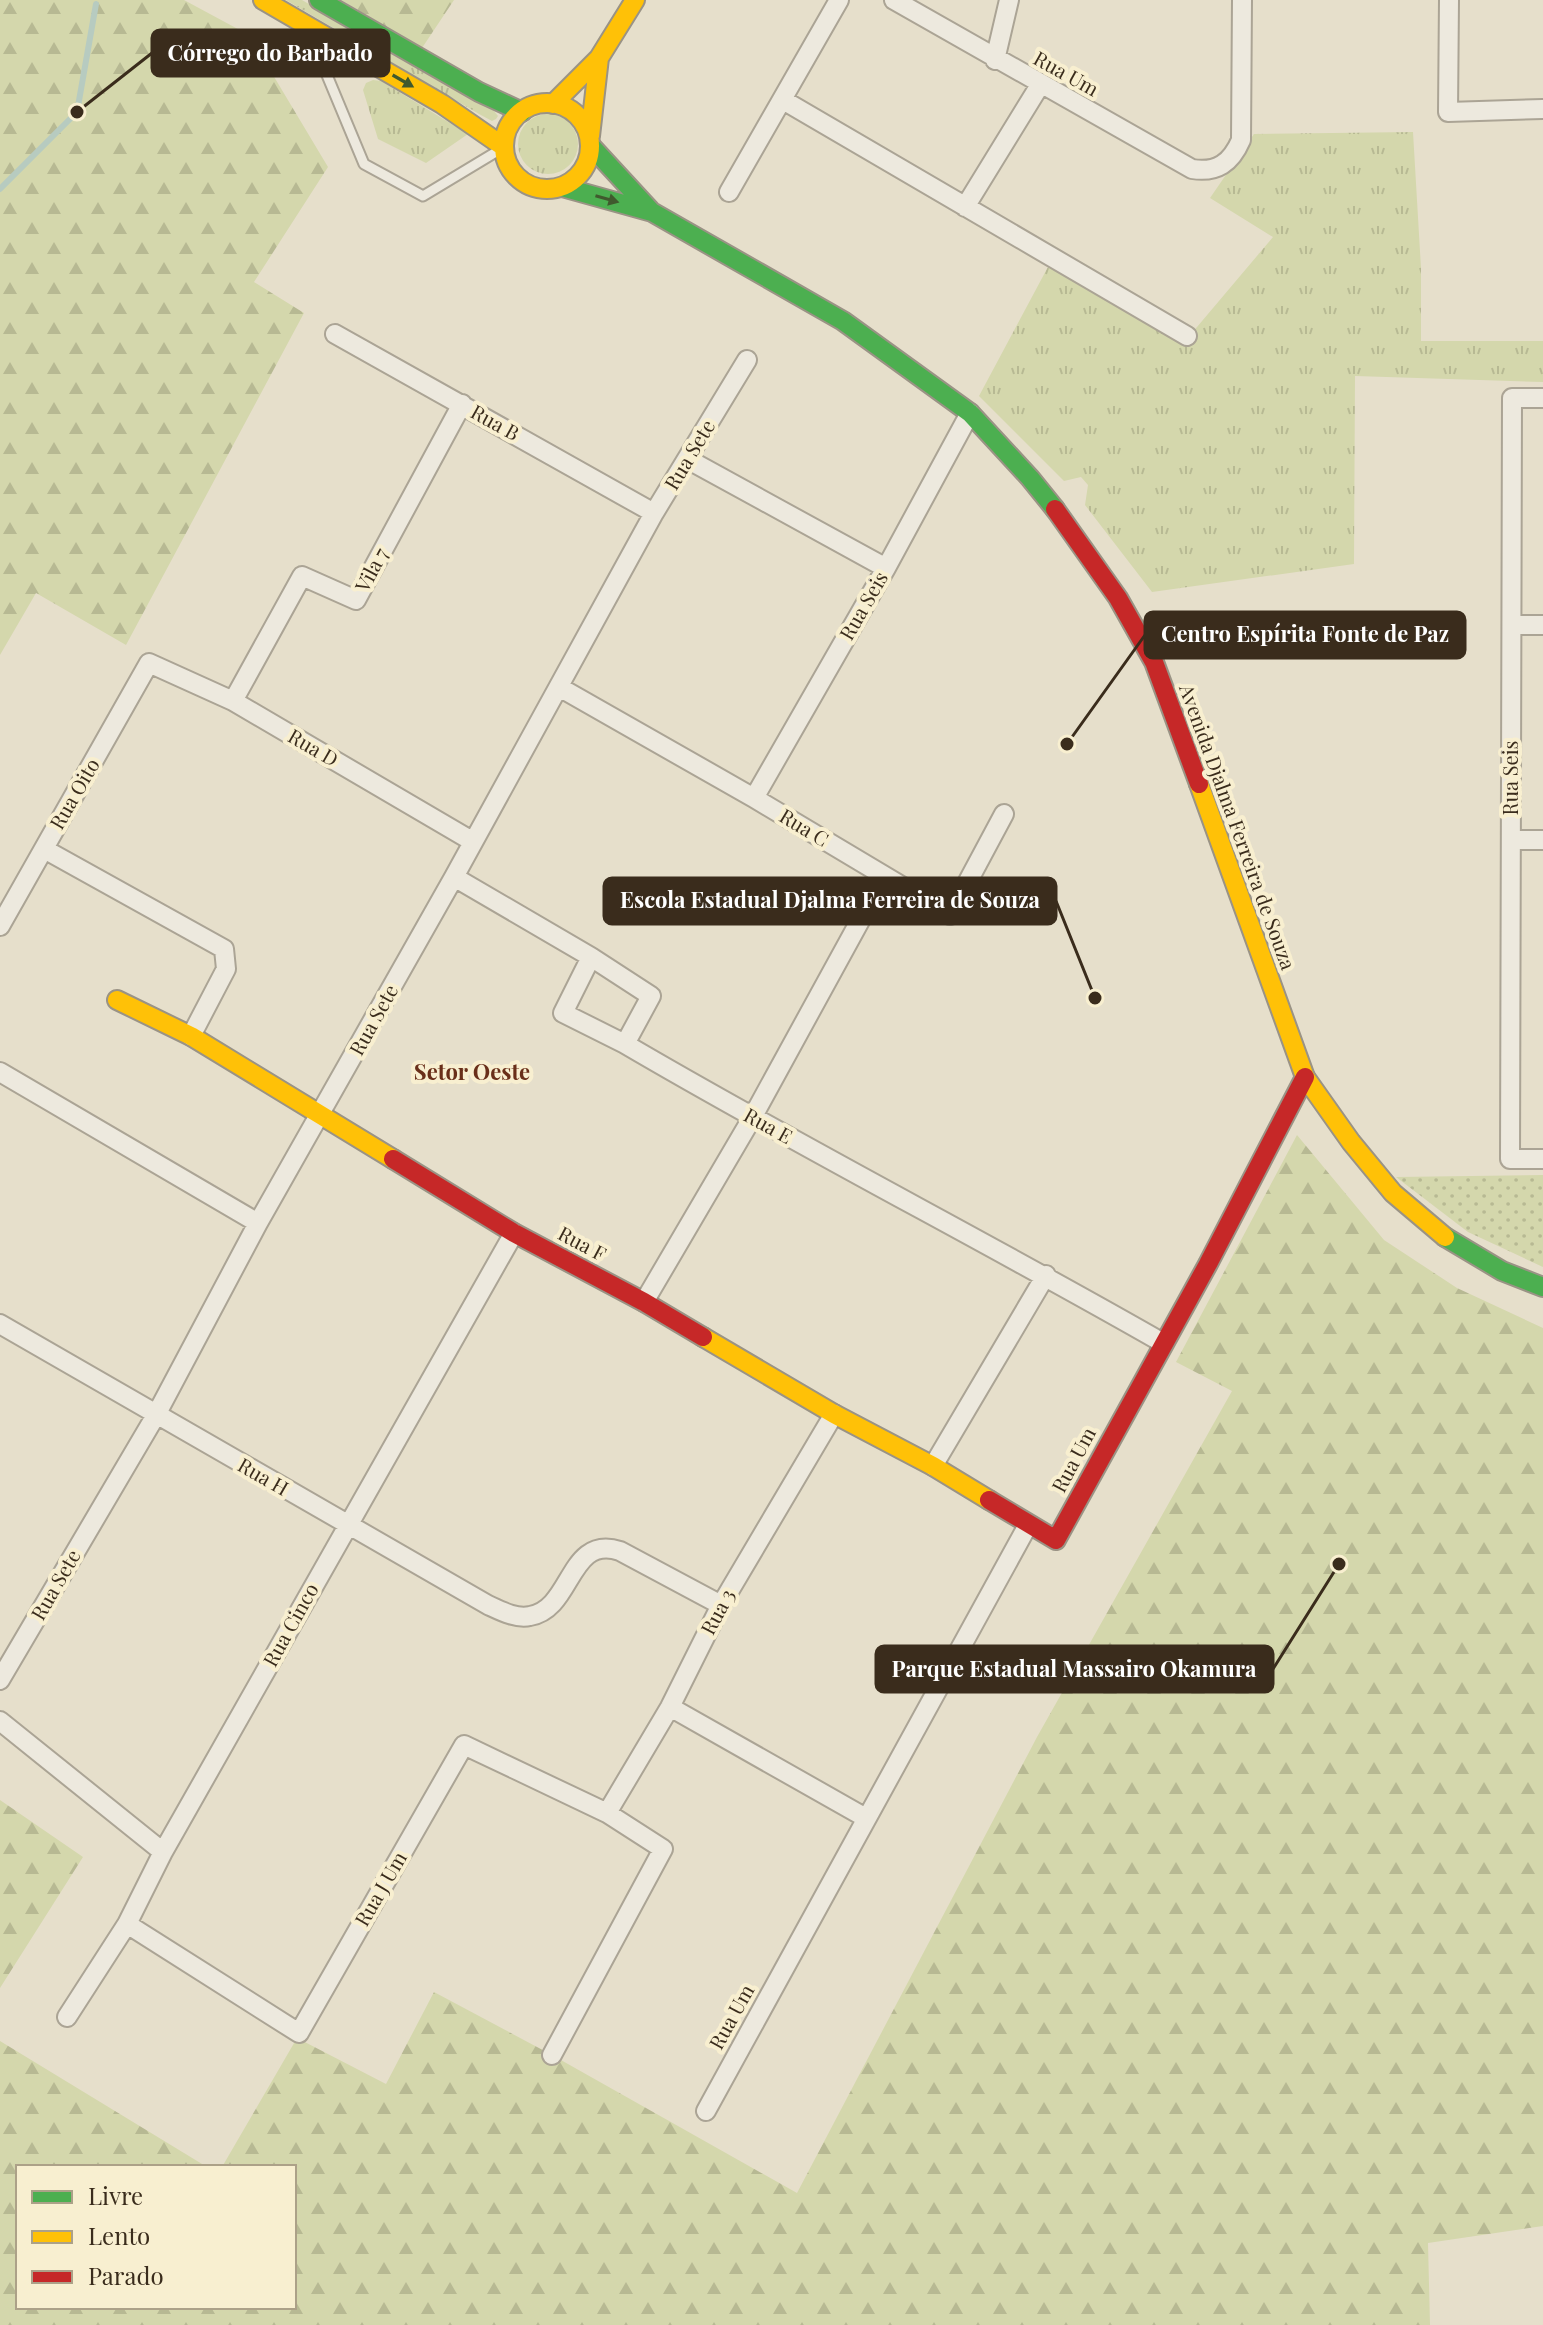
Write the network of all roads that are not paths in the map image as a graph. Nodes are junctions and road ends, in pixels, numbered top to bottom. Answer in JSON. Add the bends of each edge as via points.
{"nodes":[{"id":1,"x":263,"y":0,"type":"edge"},
{"id":2,"x":319,"y":0,"type":"edge"},
{"id":3,"x":635,"y":0,"type":"edge"},
{"id":4,"x":839,"y":0,"type":"edge"},
{"id":5,"x":894,"y":0,"type":"edge"},
{"id":6,"x":1009,"y":0,"type":"edge"},
{"id":7,"x":1242,"y":0,"type":"edge"},
{"id":8,"x":1449,"y":0,"type":"edge"},
{"id":9,"x":307,"y":25,"type":"junction"},
{"id":10,"x":599,"y":58,"type":"junction"},
{"id":11,"x":995,"y":60,"type":"junction"},
{"id":12,"x":1040,"y":85,"type":"junction"},
{"id":13,"x":783,"y":100,"type":"junction"},
{"id":14,"x":553,"y":104,"type":"junction"},
{"id":15,"x":1543,"y":109,"type":"edge"},
{"id":16,"x":522,"y":112,"type":"junction"},
{"id":17,"x":590,"y":141,"type":"junction"},
{"id":18,"x":504,"y":147,"type":"junction"},
{"id":19,"x":562,"y":187,"type":"junction"},
{"id":20,"x":729,"y":192,"type":"dead end"},
{"id":21,"x":965,"y":207,"type":"junction"},
{"id":22,"x":652,"y":212,"type":"junction"},
{"id":23,"x":335,"y":334,"type":"dead end"},
{"id":24,"x":1187,"y":336,"type":"dead end"},
{"id":25,"x":747,"y":360,"type":"dead end"},
{"id":26,"x":1543,"y":398,"type":"edge"},
{"id":27,"x":462,"y":404,"type":"junction"},
{"id":28,"x":970,"y":413,"type":"junction"},
{"id":29,"x":689,"y":460,"type":"junction"},
{"id":30,"x":654,"y":513,"type":"junction"},
{"id":31,"x":886,"y":568,"type":"junction"},
{"id":32,"x":1512,"y":625,"type":"junction"},
{"id":33,"x":1543,"y":625,"type":"edge"},
{"id":34,"x":149,"y":663,"type":"joint"},
{"id":35,"x":559,"y":687,"type":"junction"},
{"id":36,"x":233,"y":701,"type":"junction"},
{"id":37,"x":754,"y":798,"type":"junction"},
{"id":38,"x":1004,"y":814,"type":"dead end"},
{"id":39,"x":1511,"y":840,"type":"junction"},
{"id":40,"x":1543,"y":840,"type":"edge"},
{"id":41,"x":472,"y":841,"type":"junction"},
{"id":42,"x":44,"y":849,"type":"junction"},
{"id":43,"x":454,"y":877,"type":"junction"},
{"id":44,"x":884,"y":877,"type":"junction"},
{"id":45,"x":0,"y":926,"type":"edge"},
{"id":46,"x":591,"y":957,"type":"junction"},
{"id":47,"x":117,"y":1000,"type":"dead end"},
{"id":48,"x":191,"y":1036,"type":"junction"},
{"id":49,"x":625,"y":1044,"type":"junction"},
{"id":50,"x":0,"y":1072,"type":"edge"},
{"id":51,"x":1305,"y":1077,"type":"junction"},
{"id":52,"x":321,"y":1116,"type":"junction"},
{"id":53,"x":752,"y":1118,"type":"junction"},
{"id":54,"x":1543,"y":1159,"type":"edge"},
{"id":55,"x":258,"y":1223,"type":"junction"},
{"id":56,"x":514,"y":1233,"type":"junction"},
{"id":57,"x":1046,"y":1275,"type":"junction"},
{"id":58,"x":1543,"y":1287,"type":"edge"},
{"id":59,"x":644,"y":1302,"type":"junction"},
{"id":60,"x":0,"y":1324,"type":"edge"},
{"id":61,"x":1163,"y":1343,"type":"junction"},
{"id":62,"x":834,"y":1414,"type":"junction"},
{"id":63,"x":156,"y":1415,"type":"junction"},
{"id":64,"x":933,"y":1466,"type":"junction"},
{"id":65,"x":347,"y":1525,"type":"junction"},
{"id":66,"x":1028,"y":1525,"type":"junction"},
{"id":67,"x":721,"y":1605,"type":"junction"},
{"id":68,"x":0,"y":1680,"type":"edge"},
{"id":69,"x":670,"y":1707,"type":"junction"},
{"id":70,"x":0,"y":1721,"type":"edge"},
{"id":71,"x":607,"y":1813,"type":"junction"},
{"id":72,"x":866,"y":1818,"type":"junction"},
{"id":73,"x":163,"y":1852,"type":"junction"},
{"id":74,"x":127,"y":1924,"type":"junction"},
{"id":75,"x":67,"y":2017,"type":"dead end"},
{"id":76,"x":552,"y":2055,"type":"dead end"},
{"id":77,"x":706,"y":2111,"type":"dead end"}],
"edges":[{"from":1,"to":9,"type":"main road","name":"Avenida Djalma Ferreira de Souza"},
{"from":2,"to":16,"type":"main road"},
{"from":3,"to":10,"type":"main road"},
{"from":4,"to":13,"type":"street"},
{"from":5,"to":11,"type":"street","name":"Rua Um"},
{"from":6,"to":11,"type":"street"},
{"from":7,"to":12,"type":"street","name":"Rua Um","via":[[1241,140],[1222,167],[1192,169]]},
{"from":8,"to":15,"type":"street","via":[[1448,112]]},
{"from":9,"to":18,"type":"main road","name":"Avenida Djalma Ferreira de Souza","one_way":true},
{"from":9,"to":18,"type":"lane","via":[[364,164],[423,196]]},
{"from":10,"to":14,"type":"main road"},
{"from":10,"to":17,"type":"main road"},
{"from":11,"to":12,"type":"street","name":"Rua Um"},
{"from":12,"to":21,"type":"street"},
{"from":13,"to":20,"type":"street"},
{"from":13,"to":21,"type":"street"},
{"from":14,"to":16,"type":"main road"},
{"from":14,"to":17,"type":"main road","name":"Avenida Djalma Ferreira de Souza","via":[[577,115]]},
{"from":16,"to":18,"type":"main road","via":[[512,121]]},
{"from":17,"to":19,"type":"main road","via":[[582,172]]},
{"from":17,"to":22,"type":"main road","name":"Avenida Djalma Ferreira de Souza"},
{"from":18,"to":19,"type":"main road","name":"Avenida Djalma Ferreira de Souza","via":[[511,169],[528,185]]},
{"from":19,"to":22,"type":"main road","name":"Avenida Djalma Ferreira de Souza","one_way":true},
{"from":21,"to":24,"type":"street"},
{"from":22,"to":28,"type":"main road","name":"Avenida Djalma Ferreira de Souza","via":[[843,321]]},
{"from":23,"to":27,"type":"street","name":"Rua B"},
{"from":25,"to":29,"type":"street","name":"Rua Sete"},
{"from":26,"to":32,"type":"street","name":"Rua Seis","via":[[1512,398]]},
{"from":27,"to":30,"type":"street","name":"Rua B"},
{"from":27,"to":36,"type":"street","name":"Vila 7","via":[[356,600],[302,576]]},
{"from":28,"to":31,"type":"street","name":"Rua Seis"},
{"from":28,"to":51,"type":"main road","name":"Avenida Djalma Ferreira de Souza","via":[[1075,535],[1154,662]]},
{"from":29,"to":30,"type":"street","name":"Rua Sete"},
{"from":29,"to":31,"type":"street"},
{"from":30,"to":35,"type":"street","name":"Rua Sete"},
{"from":31,"to":37,"type":"street","name":"Rua Seis"},
{"from":32,"to":33,"type":"street"},
{"from":32,"to":39,"type":"street","name":"Rua Seis"},
{"from":34,"to":36,"type":"street","name":"Rua D"},
{"from":34,"to":42,"type":"street","name":"Rua Oito"},
{"from":35,"to":37,"type":"street","name":"Rua C"},
{"from":35,"to":41,"type":"street","name":"Rua Sete"},
{"from":36,"to":41,"type":"street","name":"Rua D"},
{"from":37,"to":44,"type":"street","name":"Rua C"},
{"from":38,"to":44,"type":"street","name":"Rua C","via":[[950,915]]},
{"from":39,"to":40,"type":"street"},
{"from":39,"to":54,"type":"street","name":"Rua Seis","via":[[1510,1159]]},
{"from":41,"to":43,"type":"street","name":"Rua Sete"},
{"from":42,"to":45,"type":"street","name":"Rua Oito"},
{"from":42,"to":48,"type":"street","via":[[224,949],[226,969]]},
{"from":43,"to":46,"type":"street"},
{"from":43,"to":52,"type":"street","name":"Rua Sete"},
{"from":44,"to":53,"type":"street"},
{"from":46,"to":49,"type":"street","via":[[651,996]]},
{"from":46,"to":49,"type":"street","name":"Rua E","via":[[563,1013]]},
{"from":47,"to":48,"type":"main road","name":"Rua F"},
{"from":48,"to":52,"type":"main road","name":"Rua F"},
{"from":49,"to":53,"type":"street","name":"Rua E"},
{"from":50,"to":55,"type":"street"},
{"from":51,"to":58,"type":"main road","name":"Avenida Djalma Ferreira de Souza","via":[[1393,1193],[1446,1238],[1502,1271]]},
{"from":51,"to":61,"type":"main road","name":"Rua Um"},
{"from":52,"to":55,"type":"street","name":"Rua Sete"},
{"from":52,"to":56,"type":"main road","name":"Rua F"},
{"from":53,"to":57,"type":"street","name":"Rua E"},
{"from":53,"to":59,"type":"street"},
{"from":55,"to":63,"type":"street","name":"Rua Sete"},
{"from":56,"to":59,"type":"main road","name":"Rua F"},
{"from":56,"to":65,"type":"street","name":"Rua Cinco"},
{"from":57,"to":61,"type":"street","name":"Rua E"},
{"from":57,"to":64,"type":"street"},
{"from":59,"to":62,"type":"main road","name":"Rua F"},
{"from":60,"to":63,"type":"street","name":"Rua H"},
{"from":61,"to":66,"type":"main road","name":"Rua Um","via":[[1056,1540]]},
{"from":62,"to":64,"type":"main road","name":"Rua F"},
{"from":62,"to":67,"type":"street","name":"Rua 3"},
{"from":63,"to":65,"type":"street","name":"Rua H"},
{"from":63,"to":68,"type":"street","name":"Rua Sete"},
{"from":64,"to":66,"type":"main road","name":"Rua F"},
{"from":65,"to":67,"type":"street","name":"Rua H","via":[[510,1614],[531,1616],[554,1601],[586,1555],[604,1548],[620,1551]]},
{"from":65,"to":73,"type":"street","name":"Rua Cinco"},
{"from":66,"to":72,"type":"street","name":"Rua Um"},
{"from":67,"to":69,"type":"street","name":"Rua 3"},
{"from":69,"to":71,"type":"street","name":"Rua 3"},
{"from":69,"to":72,"type":"street"},
{"from":70,"to":73,"type":"street"},
{"from":71,"to":74,"type":"street","name":"Rua J Um","via":[[464,1745],[299,2033]]},
{"from":71,"to":76,"type":"street","via":[[663,1849]]},
{"from":72,"to":77,"type":"street","name":"Rua Um"},
{"from":73,"to":74,"type":"street","name":"Rua Cinco"},
{"from":74,"to":75,"type":"street","name":"Rua Cinco"}]}
